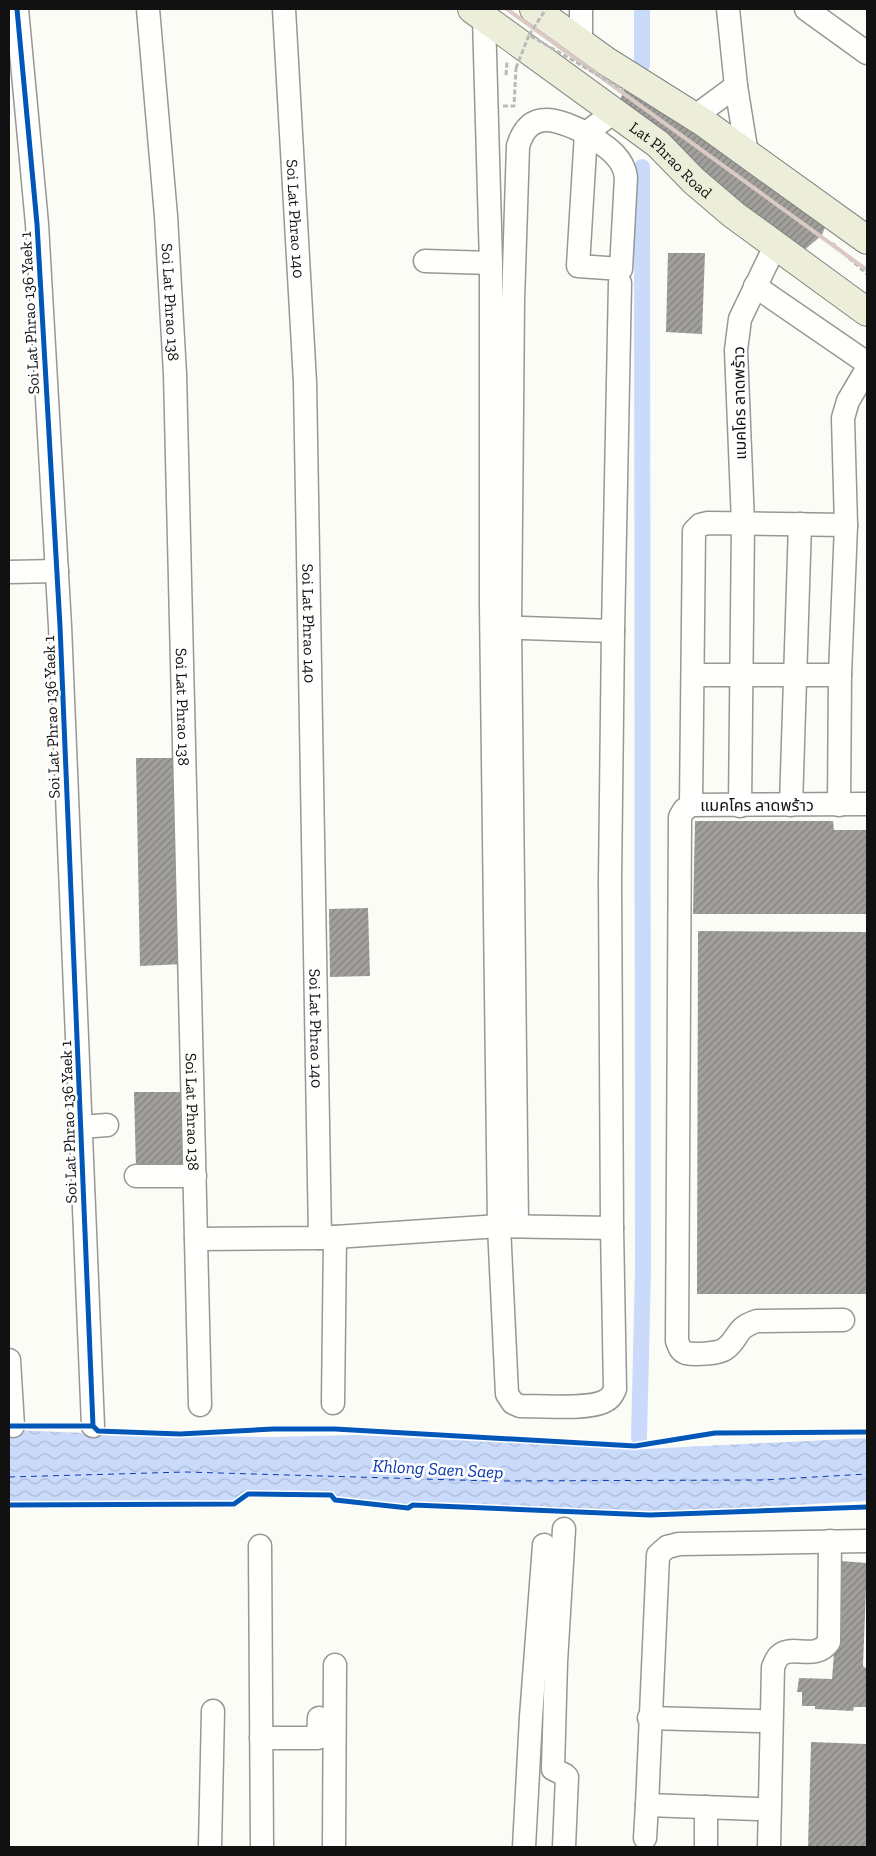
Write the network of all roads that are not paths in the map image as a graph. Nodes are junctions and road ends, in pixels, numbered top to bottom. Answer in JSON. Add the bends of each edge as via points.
{"nodes":[{"id":1,"x":17,"y":9,"type":"edge"},
{"id":2,"x":148,"y":9,"type":"edge"},
{"id":3,"x":284,"y":9,"type":"edge"},
{"id":4,"x":581,"y":9,"type":"edge"},
{"id":5,"x":728,"y":9,"type":"edge"},
{"id":6,"x":806,"y":9,"type":"edge"},
{"id":7,"x":478,"y":13,"type":"edge"},
{"id":8,"x":524,"y":26,"type":"edge"},
{"id":9,"x":581,"y":43,"type":"junction"},
{"id":10,"x":867,"y":53,"type":"edge"},
{"id":11,"x":606,"y":61,"type":"junction"},
{"id":12,"x":736,"y":86,"type":"junction"},
{"id":13,"x":619,"y":101,"type":"junction"},
{"id":14,"x":694,"y":117,"type":"junction"},
{"id":15,"x":586,"y":133,"type":"junction"},
{"id":16,"x":658,"y":144,"type":"junction"},
{"id":17,"x":747,"y":154,"type":"junction"},
{"id":18,"x":867,"y":240,"type":"edge"},
{"id":19,"x":775,"y":246,"type":"junction"},
{"id":20,"x":867,"y":258,"type":"edge"},
{"id":21,"x":425,"y":262,"type":"dead end"},
{"id":22,"x":491,"y":263,"type":"junction"},
{"id":23,"x":620,"y":283,"type":"dead end"},
{"id":24,"x":755,"y":286,"type":"junction"},
{"id":25,"x":867,"y":290,"type":"edge"},
{"id":26,"x":867,"y":312,"type":"edge"},
{"id":27,"x":867,"y":363,"type":"edge"},
{"id":28,"x":867,"y":369,"type":"edge"},
{"id":29,"x":743,"y":523,"type":"junction"},
{"id":30,"x":800,"y":524,"type":"junction"},
{"id":31,"x":846,"y":524,"type":"junction"},
{"id":32,"x":57,"y":571,"type":"junction"},
{"id":33,"x":9,"y":572,"type":"edge"},
{"id":34,"x":497,"y":620,"type":"junction"},
{"id":35,"x":613,"y":631,"type":"junction"},
{"id":36,"x":694,"y":675,"type":"junction"},
{"id":37,"x":742,"y":675,"type":"junction"},
{"id":38,"x":795,"y":675,"type":"junction"},
{"id":39,"x":840,"y":675,"type":"junction"},
{"id":40,"x":866,"y":804,"type":"edge"},
{"id":41,"x":691,"y":805,"type":"junction"},
{"id":42,"x":791,"y":805,"type":"junction"},
{"id":43,"x":839,"y":805,"type":"junction"},
{"id":44,"x":740,"y":806,"type":"junction"},
{"id":45,"x":107,"y":1125,"type":"dead end"},
{"id":46,"x":81,"y":1127,"type":"junction"},
{"id":47,"x":136,"y":1176,"type":"dead end"},
{"id":48,"x":195,"y":1176,"type":"junction"},
{"id":49,"x":508,"y":1226,"type":"junction"},
{"id":50,"x":612,"y":1228,"type":"junction"},
{"id":51,"x":328,"y":1237,"type":"junction"},
{"id":52,"x":196,"y":1240,"type":"junction"},
{"id":53,"x":843,"y":1320,"type":"dead end"},
{"id":54,"x":9,"y":1360,"type":"edge"},
{"id":55,"x":333,"y":1403,"type":"dead end"},
{"id":56,"x":200,"y":1405,"type":"dead end"},
{"id":57,"x":13,"y":1426,"type":"dead end"},
{"id":58,"x":93,"y":1426,"type":"dead end"},
{"id":59,"x":564,"y":1528,"type":"dead end"},
{"id":60,"x":830,"y":1541,"type":"junction"},
{"id":61,"x":867,"y":1541,"type":"edge"},
{"id":62,"x":544,"y":1545,"type":"dead end"},
{"id":63,"x":260,"y":1546,"type":"dead end"},
{"id":64,"x":335,"y":1665,"type":"dead end"},
{"id":65,"x":213,"y":1710,"type":"dead end"},
{"id":66,"x":319,"y":1718,"type":"dead end"},
{"id":67,"x":650,"y":1718,"type":"junction"},
{"id":68,"x":758,"y":1721,"type":"dead end"},
{"id":69,"x":261,"y":1738,"type":"junction"},
{"id":70,"x":647,"y":1805,"type":"junction"},
{"id":71,"x":706,"y":1807,"type":"junction"},
{"id":72,"x":757,"y":1809,"type":"dead end"},
{"id":73,"x":645,"y":1838,"type":"dead end"},
{"id":74,"x":210,"y":1847,"type":"edge"},
{"id":75,"x":262,"y":1847,"type":"edge"},
{"id":76,"x":334,"y":1847,"type":"edge"},
{"id":77,"x":524,"y":1847,"type":"edge"},
{"id":78,"x":564,"y":1847,"type":"edge"},
{"id":79,"x":706,"y":1847,"type":"edge"},
{"id":80,"x":769,"y":1847,"type":"edge"}],
"edges":[{"from":1,"to":32,"type":"street","name":"Soi Lat Phrao 136 Yaek 1","via":[[37,224]]},
{"from":2,"to":48,"type":"street","name":"Soi Lat Phrao 138","via":[[176,374]]},
{"from":3,"to":51,"type":"street","name":"Soi Lat Phrao 140","via":[[305,382]]},
{"from":4,"to":9,"type":"street"},
{"from":5,"to":12,"type":"street"},
{"from":6,"to":10,"type":"street"},
{"from":7,"to":8,"type":"main road","name":"Lat Phrao Road"},
{"from":7,"to":22,"type":"street"},
{"from":8,"to":9,"type":"main road","name":"Lat Phrao Road"},
{"from":8,"to":13,"type":"main road","name":"Lat Phrao Road"},
{"from":9,"to":11,"type":"main road","name":"Lat Phrao Road"},
{"from":11,"to":14,"type":"main road","name":"Lat Phrao Road"},
{"from":11,"to":20,"type":"main road","via":[[689,129]]},
{"from":12,"to":14,"type":"street"},
{"from":12,"to":17,"type":"street"},
{"from":13,"to":15,"type":"street"},
{"from":13,"to":16,"type":"main road","name":"Lat Phrao Road"},
{"from":14,"to":17,"type":"main road","name":"Lat Phrao Road"},
{"from":15,"to":15,"type":"street","via":[[622,161],[625,169],[621,269],[578,266]]},
{"from":15,"to":34,"type":"street","via":[[554,119],[546,120],[528,128],[518,146]]},
{"from":16,"to":19,"type":"main road","name":"Lat Phrao Road","via":[[712,197]]},
{"from":16,"to":25,"type":"main road"},
{"from":17,"to":18,"type":"main road","name":"Lat Phrao Road"},
{"from":19,"to":24,"type":"street","name":"แมคโคร ลาดพร้าว"},
{"from":19,"to":26,"type":"main road","name":"Lat Phrao Road"},
{"from":21,"to":22,"type":"street"},
{"from":22,"to":34,"type":"street"},
{"from":23,"to":35,"type":"street"},
{"from":24,"to":27,"type":"street"},
{"from":24,"to":29,"type":"street","name":"แมคโคร ลาดพร้าว","via":[[740,319],[736,350]]},
{"from":28,"to":31,"type":"street","via":[[848,401],[843,418]]},
{"from":29,"to":30,"type":"street","name":"แมคโคร ลาดพร้าว"},
{"from":29,"to":36,"type":"street","name":"แมคโคร ลาดพร้าว","via":[[708,523],[694,531]]},
{"from":29,"to":37,"type":"street"},
{"from":30,"to":31,"type":"street","name":"แมคโคร ลาดพร้าว"},
{"from":30,"to":38,"type":"street"},
{"from":31,"to":39,"type":"street"},
{"from":32,"to":33,"type":"street"},
{"from":32,"to":46,"type":"street","name":"Soi Lat Phrao 136 Yaek 1"},
{"from":34,"to":35,"type":"street"},
{"from":34,"to":49,"type":"street"},
{"from":35,"to":50,"type":"street","via":[[610,881]]},
{"from":36,"to":37,"type":"street"},
{"from":36,"to":41,"type":"street","name":"แมคโคร ลาดพร้าว"},
{"from":37,"to":38,"type":"street"},
{"from":37,"to":44,"type":"street"},
{"from":38,"to":39,"type":"street"},
{"from":38,"to":42,"type":"street"},
{"from":39,"to":43,"type":"street"},
{"from":40,"to":43,"type":"street","name":"แมคโคร ลาดพร้าว"},
{"from":41,"to":44,"type":"street","name":"แมคโคร ลาดพร้าว"},
{"from":41,"to":53,"type":"street","via":[[680,817],[677,1341],[680,1350],[686,1353],[719,1353],[744,1325],[757,1321]]},
{"from":42,"to":43,"type":"street","name":"แมคโคร ลาดพร้าว"},
{"from":42,"to":44,"type":"street","name":"แมคโคร ลาดพร้าว"},
{"from":45,"to":46,"type":"street"},
{"from":46,"to":58,"type":"street","name":"Soi Lat Phrao 136 Yaek 1"},
{"from":47,"to":48,"type":"street"},
{"from":48,"to":52,"type":"street","name":"Soi Lat Phrao 138"},
{"from":49,"to":50,"type":"street"},
{"from":49,"to":50,"type":"street","via":[[507,1394],[513,1403],[520,1406],[594,1406],[607,1401],[615,1389]]},
{"from":49,"to":51,"type":"street"},
{"from":51,"to":52,"type":"street"},
{"from":51,"to":55,"type":"street","name":"Soi Lat Phrao 140"},
{"from":52,"to":56,"type":"street","name":"Soi Lat Phrao 138"},
{"from":54,"to":57,"type":"street"},
{"from":59,"to":78,"type":"street","via":[[553,1769],[567,1777]]},
{"from":60,"to":61,"type":"street"},
{"from":60,"to":67,"type":"street","via":[[679,1544],[667,1547],[658,1555]]},
{"from":60,"to":80,"type":"street","via":[[829,1642],[818,1651],[786,1652],[780,1655],[773,1667]]},
{"from":62,"to":77,"type":"street"},
{"from":63,"to":69,"type":"street"},
{"from":64,"to":76,"type":"street"},
{"from":65,"to":74,"type":"street"},
{"from":66,"to":69,"type":"street","via":[[318,1738]]},
{"from":67,"to":68,"type":"street"},
{"from":67,"to":70,"type":"street"},
{"from":69,"to":75,"type":"street"},
{"from":70,"to":71,"type":"street"},
{"from":70,"to":73,"type":"street"},
{"from":71,"to":72,"type":"street"},
{"from":71,"to":79,"type":"street"}]}
